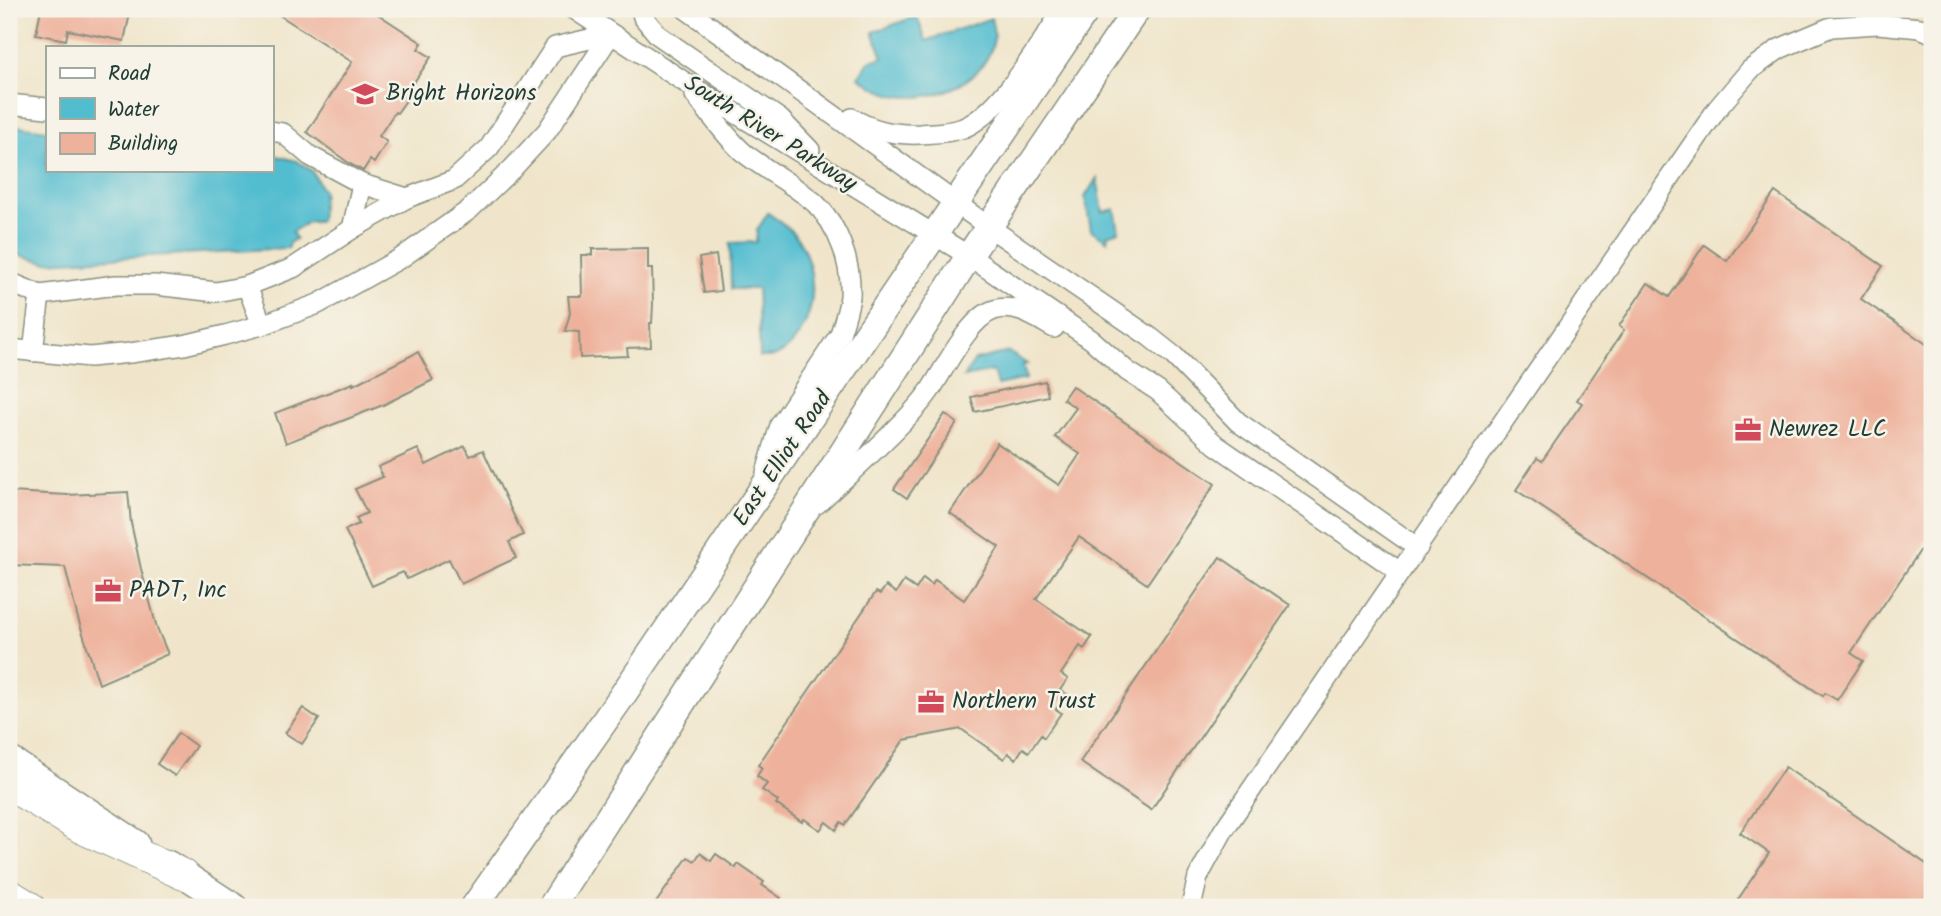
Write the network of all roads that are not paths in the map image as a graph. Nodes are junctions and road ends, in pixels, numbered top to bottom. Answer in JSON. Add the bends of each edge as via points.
{"nodes":[{"id":1,"x":574,"y":9,"type":"edge"},
{"id":2,"x":641,"y":9,"type":"edge"},
{"id":3,"x":686,"y":9,"type":"edge"},
{"id":4,"x":1064,"y":9,"type":"edge"},
{"id":5,"x":1087,"y":9,"type":"edge"},
{"id":6,"x":1137,"y":9,"type":"edge"},
{"id":7,"x":1932,"y":33,"type":"edge"},
{"id":8,"x":611,"y":34,"type":"junction"},
{"id":9,"x":683,"y":81,"type":"junction"},
{"id":10,"x":790,"y":84,"type":"junction"},
{"id":11,"x":9,"y":104,"type":"edge"},
{"id":12,"x":46,"y":108,"type":"edge"},
{"id":13,"x":273,"y":131,"type":"edge"},
{"id":14,"x":831,"y":172,"type":"junction"},
{"id":15,"x":362,"y":184,"type":"junction"},
{"id":16,"x":407,"y":198,"type":"junction"},
{"id":17,"x":956,"y":204,"type":"junction"},
{"id":18,"x":989,"y":227,"type":"junction"},
{"id":19,"x":352,"y":229,"type":"junction"},
{"id":20,"x":934,"y":234,"type":"junction"},
{"id":21,"x":969,"y":256,"type":"junction"},
{"id":22,"x":9,"y":282,"type":"edge"},
{"id":23,"x":247,"y":286,"type":"junction"},
{"id":24,"x":40,"y":295,"type":"junction"},
{"id":25,"x":262,"y":325,"type":"junction"},
{"id":26,"x":9,"y":349,"type":"edge"},
{"id":27,"x":33,"y":352,"type":"junction"},
{"id":28,"x":1127,"y":371,"type":"junction"},
{"id":29,"x":760,"y":493,"type":"junction"},
{"id":30,"x":803,"y":517,"type":"junction"},
{"id":31,"x":1418,"y":548,"type":"junction"},
{"id":32,"x":1400,"y":572,"type":"junction"},
{"id":33,"x":9,"y":759,"type":"edge"},
{"id":34,"x":9,"y":785,"type":"edge"},
{"id":35,"x":184,"y":875,"type":"junction"},
{"id":36,"x":9,"y":894,"type":"edge"},
{"id":37,"x":30,"y":907,"type":"edge"},
{"id":38,"x":234,"y":907,"type":"edge"},
{"id":39,"x":474,"y":907,"type":"edge"},
{"id":40,"x":551,"y":907,"type":"edge"},
{"id":41,"x":1191,"y":907,"type":"edge"}],
"edges":[{"from":1,"to":8,"type":"street","name":"South River Parkway"},
{"from":2,"to":14,"type":"street","via":[[658,35],[780,119]]},
{"from":3,"to":10,"type":"street","name":"South River Parkway"},
{"from":4,"to":10,"type":"street","via":[[997,102],[965,127],[951,131],[908,134],[875,129]]},
{"from":5,"to":17,"type":"main road","name":"East Elliot Road"},
{"from":6,"to":18,"type":"main road","name":"East Elliot Road"},
{"from":7,"to":31,"type":"street","via":[[1878,23],[1830,27],[1779,49],[1750,70],[1717,109]]},
{"from":8,"to":9,"type":"street","name":"South River Parkway"},
{"from":8,"to":16,"type":"street","via":[[555,47],[489,148],[453,180]]},
{"from":8,"to":25,"type":"street","via":[[547,131],[469,211],[401,258],[318,304]]},
{"from":9,"to":14,"type":"street","name":"South River Parkway"},
{"from":9,"to":29,"type":"street","via":[[741,151],[815,204],[830,221],[849,276],[850,296],[840,334],[780,425]]},
{"from":10,"to":17,"type":"street","name":"South River Parkway"},
{"from":11,"to":12,"type":"street"},
{"from":13,"to":15,"type":"street","via":[[284,133],[310,156]]},
{"from":14,"to":20,"type":"street","name":"South River Parkway"},
{"from":15,"to":16,"type":"street"},
{"from":15,"to":19,"type":"street"},
{"from":16,"to":19,"type":"street"},
{"from":17,"to":18,"type":"street","name":"South River Parkway"},
{"from":17,"to":20,"type":"main road","name":"East Elliot Road"},
{"from":18,"to":21,"type":"main road","name":"East Elliot Road"},
{"from":18,"to":31,"type":"street","name":"South River Parkway","via":[[1150,337],[1238,422]]},
{"from":19,"to":23,"type":"street","via":[[293,268]]},
{"from":20,"to":21,"type":"street","name":"South River Parkway"},
{"from":20,"to":29,"type":"main road","name":"East Elliot Road"},
{"from":21,"to":28,"type":"street","name":"South River Parkway","via":[[1092,340]]},
{"from":21,"to":30,"type":"main road","name":"East Elliot Road"},
{"from":22,"to":24,"type":"street"},
{"from":23,"to":24,"type":"street","via":[[216,292],[116,285]]},
{"from":23,"to":25,"type":"street"},
{"from":24,"to":27,"type":"street"},
{"from":25,"to":27,"type":"street","via":[[130,353],[90,357]]},
{"from":26,"to":27,"type":"street"},
{"from":28,"to":30,"type":"street","via":[[1033,316],[1003,307],[992,310],[971,327],[913,413]]},
{"from":28,"to":32,"type":"street","via":[[1158,391],[1216,446]]},
{"from":29,"to":39,"type":"main road","name":"East Elliot Road"},
{"from":30,"to":40,"type":"main road","name":"East Elliot Road"},
{"from":31,"to":32,"type":"street"},
{"from":32,"to":41,"type":"street","via":[[1223,831],[1198,877]]},
{"from":33,"to":35,"type":"main road"},
{"from":34,"to":35,"type":"highway","via":[[81,828]]},
{"from":35,"to":38,"type":"main road"},
{"from":36,"to":37,"type":"highway"}]}
